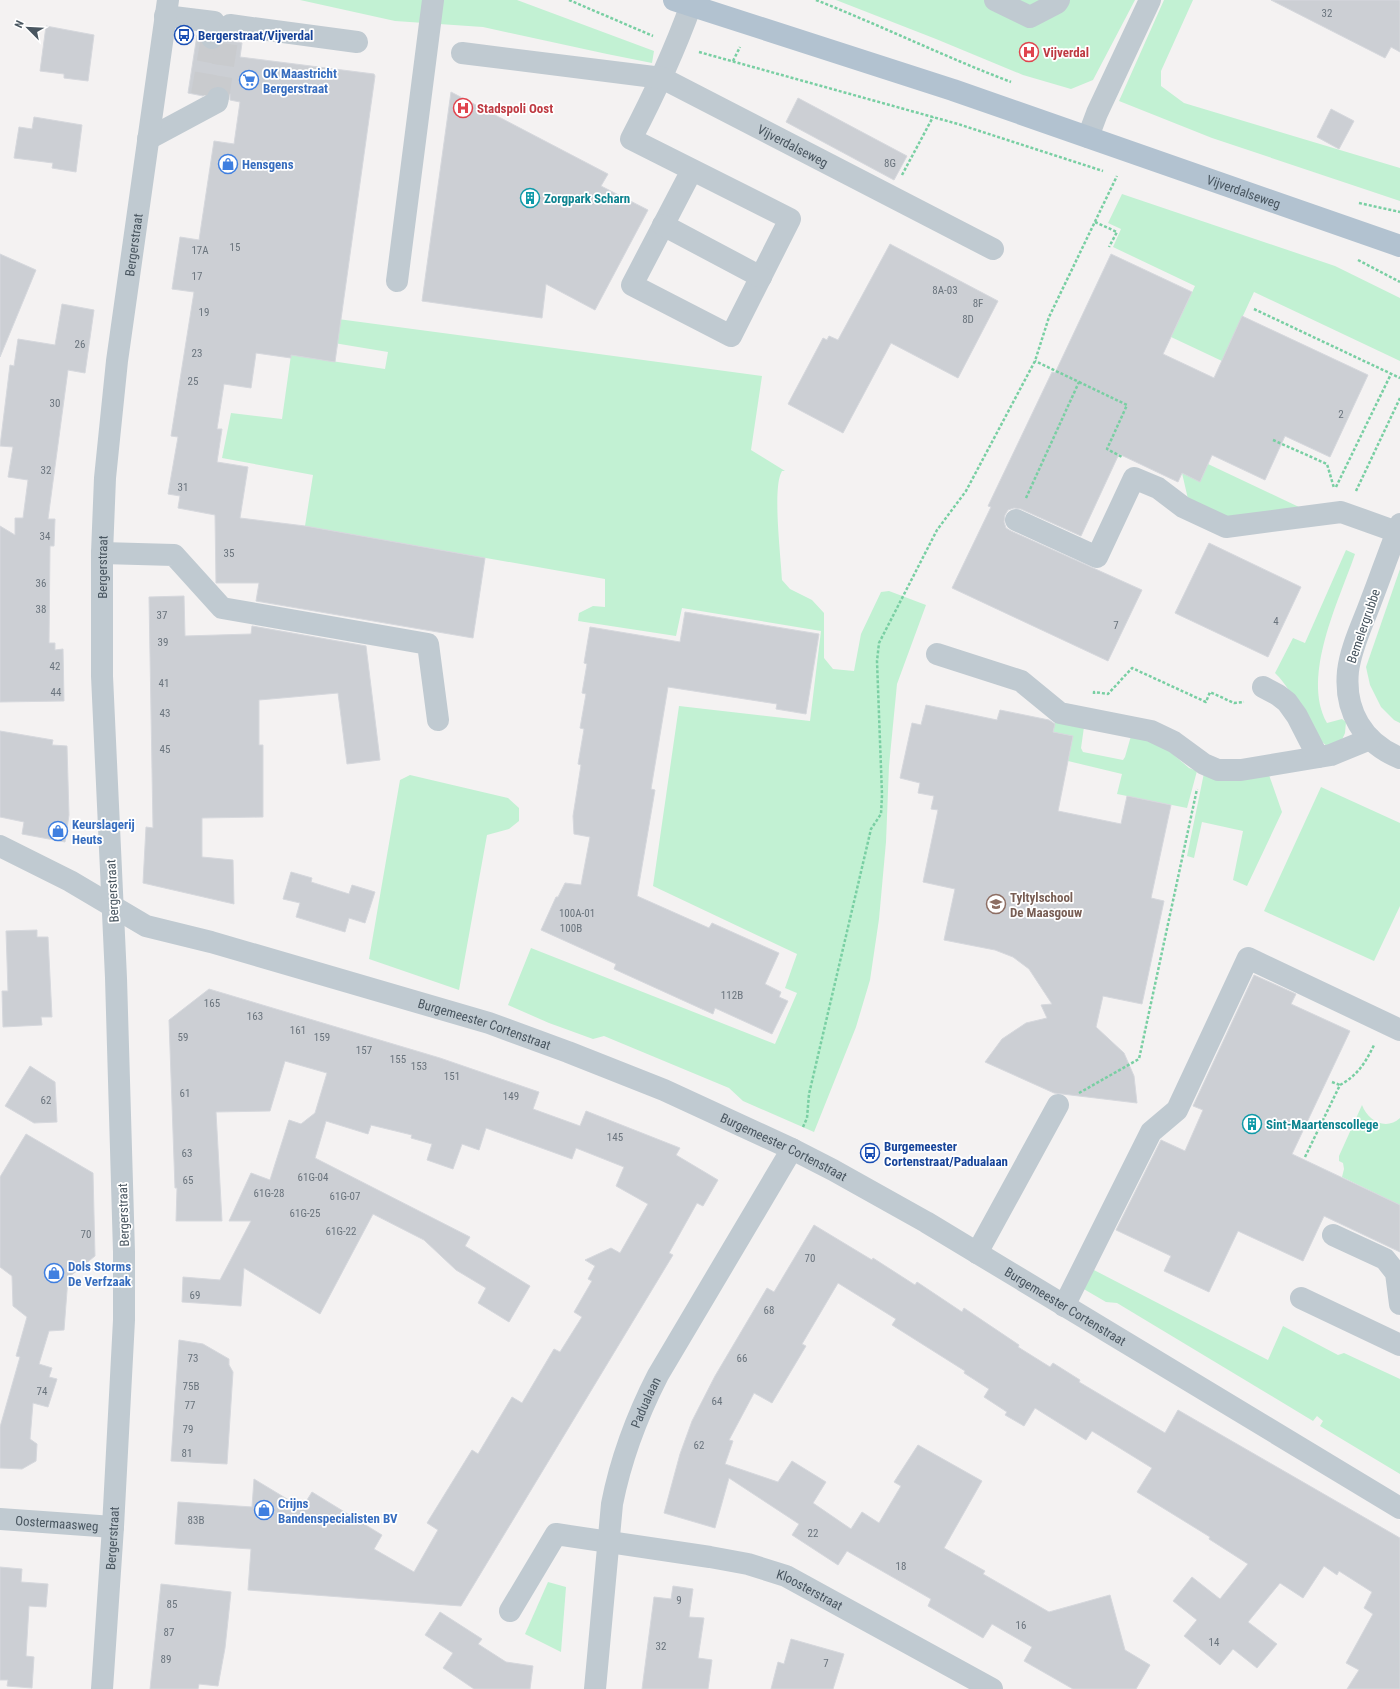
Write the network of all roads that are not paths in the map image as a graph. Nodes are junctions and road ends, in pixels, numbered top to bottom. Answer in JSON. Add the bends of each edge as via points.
{"nodes":[{"id":1,"x":433,"y":0,"type":"edge"},
{"id":2,"x":996,"y":0,"type":"edge"},
{"id":3,"x":1058,"y":0,"type":"edge"},
{"id":4,"x":1150,"y":0,"type":"edge"},
{"id":5,"x":682,"y":3,"type":"edge"},
{"id":6,"x":166,"y":8,"type":"edge"},
{"id":7,"x":357,"y":42,"type":"dead end"},
{"id":8,"x":462,"y":53,"type":"dead end"},
{"id":9,"x":662,"y":78,"type":"junction"},
{"id":10,"x":207,"y":102,"type":"dead end"},
{"id":11,"x":1088,"y":137,"type":"junction"},
{"id":12,"x":148,"y":139,"type":"junction"},
{"id":13,"x":692,"y":170,"type":"junction"},
{"id":14,"x":663,"y":225,"type":"junction"},
{"id":15,"x":1400,"y":246,"type":"edge"},
{"id":16,"x":993,"y":249,"type":"dead end"},
{"id":17,"x":761,"y":277,"type":"junction"},
{"id":18,"x":398,"y":281,"type":"dead end"},
{"id":19,"x":1016,"y":520,"type":"road end"},
{"id":20,"x":1398,"y":528,"type":"edge"},
{"id":21,"x":102,"y":553,"type":"junction"},
{"id":22,"x":937,"y":654,"type":"dead end"},
{"id":23,"x":1262,"y":687,"type":"road end"},
{"id":24,"x":438,"y":720,"type":"dead end"},
{"id":25,"x":1370,"y":739,"type":"junction"},
{"id":26,"x":1318,"y":757,"type":"junction"},
{"id":27,"x":1400,"y":758,"type":"edge"},
{"id":28,"x":0,"y":846,"type":"edge"},
{"id":29,"x":113,"y":907,"type":"junction"},
{"id":30,"x":1393,"y":1027,"type":"edge"},
{"id":31,"x":1058,"y":1105,"type":"road end"},
{"id":32,"x":792,"y":1149,"type":"junction"},
{"id":33,"x":1333,"y":1235,"type":"dead end"},
{"id":34,"x":977,"y":1253,"type":"junction"},
{"id":35,"x":1301,"y":1298,"type":"dead end"},
{"id":36,"x":1400,"y":1304,"type":"edge"},
{"id":37,"x":1064,"y":1306,"type":"junction"},
{"id":38,"x":1400,"y":1345,"type":"edge"},
{"id":39,"x":1400,"y":1508,"type":"edge"},
{"id":40,"x":0,"y":1519,"type":"edge"},
{"id":41,"x":113,"y":1527,"type":"junction"},
{"id":42,"x":609,"y":1541,"type":"junction"},
{"id":43,"x":510,"y":1611,"type":"dead end"},
{"id":44,"x":102,"y":1689,"type":"edge"},
{"id":45,"x":595,"y":1689,"type":"edge"},
{"id":46,"x":992,"y":1689,"type":"edge"}],
"edges":[{"from":1,"to":18,"type":"street"},
{"from":2,"to":3,"type":"street","via":[[1030,18]]},
{"from":4,"to":11,"type":"street"},
{"from":5,"to":9,"type":"street","name":"Vijverdalseweg","via":[[676,45]]},
{"from":5,"to":11,"type":"main road","name":"Vijverdalseweg","via":[[952,90]]},
{"from":6,"to":7,"type":"street","via":[[221,31]]},
{"from":6,"to":12,"type":"street","name":"Bergerstraat"},
{"from":8,"to":9,"type":"street"},
{"from":9,"to":13,"type":"street","via":[[631,139]]},
{"from":9,"to":16,"type":"street","name":"Vijverdalseweg"},
{"from":10,"to":12,"type":"street"},
{"from":11,"to":15,"type":"main road","name":"Vijverdalseweg"},
{"from":12,"to":21,"type":"street","name":"Bergerstraat","via":[[110,430]]},
{"from":13,"to":14,"type":"street"},
{"from":13,"to":17,"type":"street","via":[[790,219]]},
{"from":14,"to":17,"type":"street"},
{"from":14,"to":17,"type":"street","via":[[632,285],[731,336]]},
{"from":19,"to":20,"type":"street","via":[[1097,557],[1134,478],[1158,488],[1183,507],[1226,527],[1341,512]]},
{"from":20,"to":25,"type":"street","name":"Bemelergrubbe","via":[[1354,646],[1348,671],[1352,712],[1360,728]]},
{"from":21,"to":24,"type":"street","via":[[174,555],[222,608],[428,644]]},
{"from":21,"to":29,"type":"street","name":"Bergerstraat","via":[[102,676]]},
{"from":22,"to":26,"type":"street","via":[[1021,681],[1060,713],[1151,731],[1174,742],[1202,763],[1218,770],[1241,770]]},
{"from":23,"to":26,"type":"street","via":[[1278,694],[1287,702]]},
{"from":25,"to":26,"type":"street","via":[[1331,755]]},
{"from":25,"to":27,"type":"street","name":"Bemelergrubbe"},
{"from":28,"to":29,"type":"street","name":"Burgemeester Cortenstraat","via":[[70,881]]},
{"from":29,"to":32,"type":"street","name":"Burgemeester Cortenstraat","via":[[146,926],[161,931],[211,942],[489,1022],[664,1090]]},
{"from":29,"to":41,"type":"street","name":"Bergerstraat","via":[[124,1312]]},
{"from":30,"to":37,"type":"street","via":[[1248,958],[1177,1110],[1151,1132]]},
{"from":31,"to":34,"type":"street"},
{"from":32,"to":34,"type":"street","name":"Burgemeester Cortenstraat","via":[[869,1189]]},
{"from":32,"to":42,"type":"street","name":"Padualaan","via":[[668,1356],[647,1396],[618,1476],[612,1504]]},
{"from":33,"to":36,"type":"street","via":[[1385,1259],[1396,1273]]},
{"from":34,"to":37,"type":"street","name":"Burgemeester Cortenstraat"},
{"from":35,"to":38,"type":"street"},
{"from":37,"to":39,"type":"street","name":"Burgemeester Cortenstraat"},
{"from":40,"to":41,"type":"street","name":"Oostermaasweg"},
{"from":41,"to":44,"type":"street","name":"Bergerstraat"},
{"from":42,"to":43,"type":"street","name":"Kloosterstraat","via":[[556,1534]]},
{"from":42,"to":45,"type":"street","name":"Padualaan"},
{"from":42,"to":46,"type":"street","name":"Kloosterstraat","via":[[748,1564],[786,1576]]}]}
